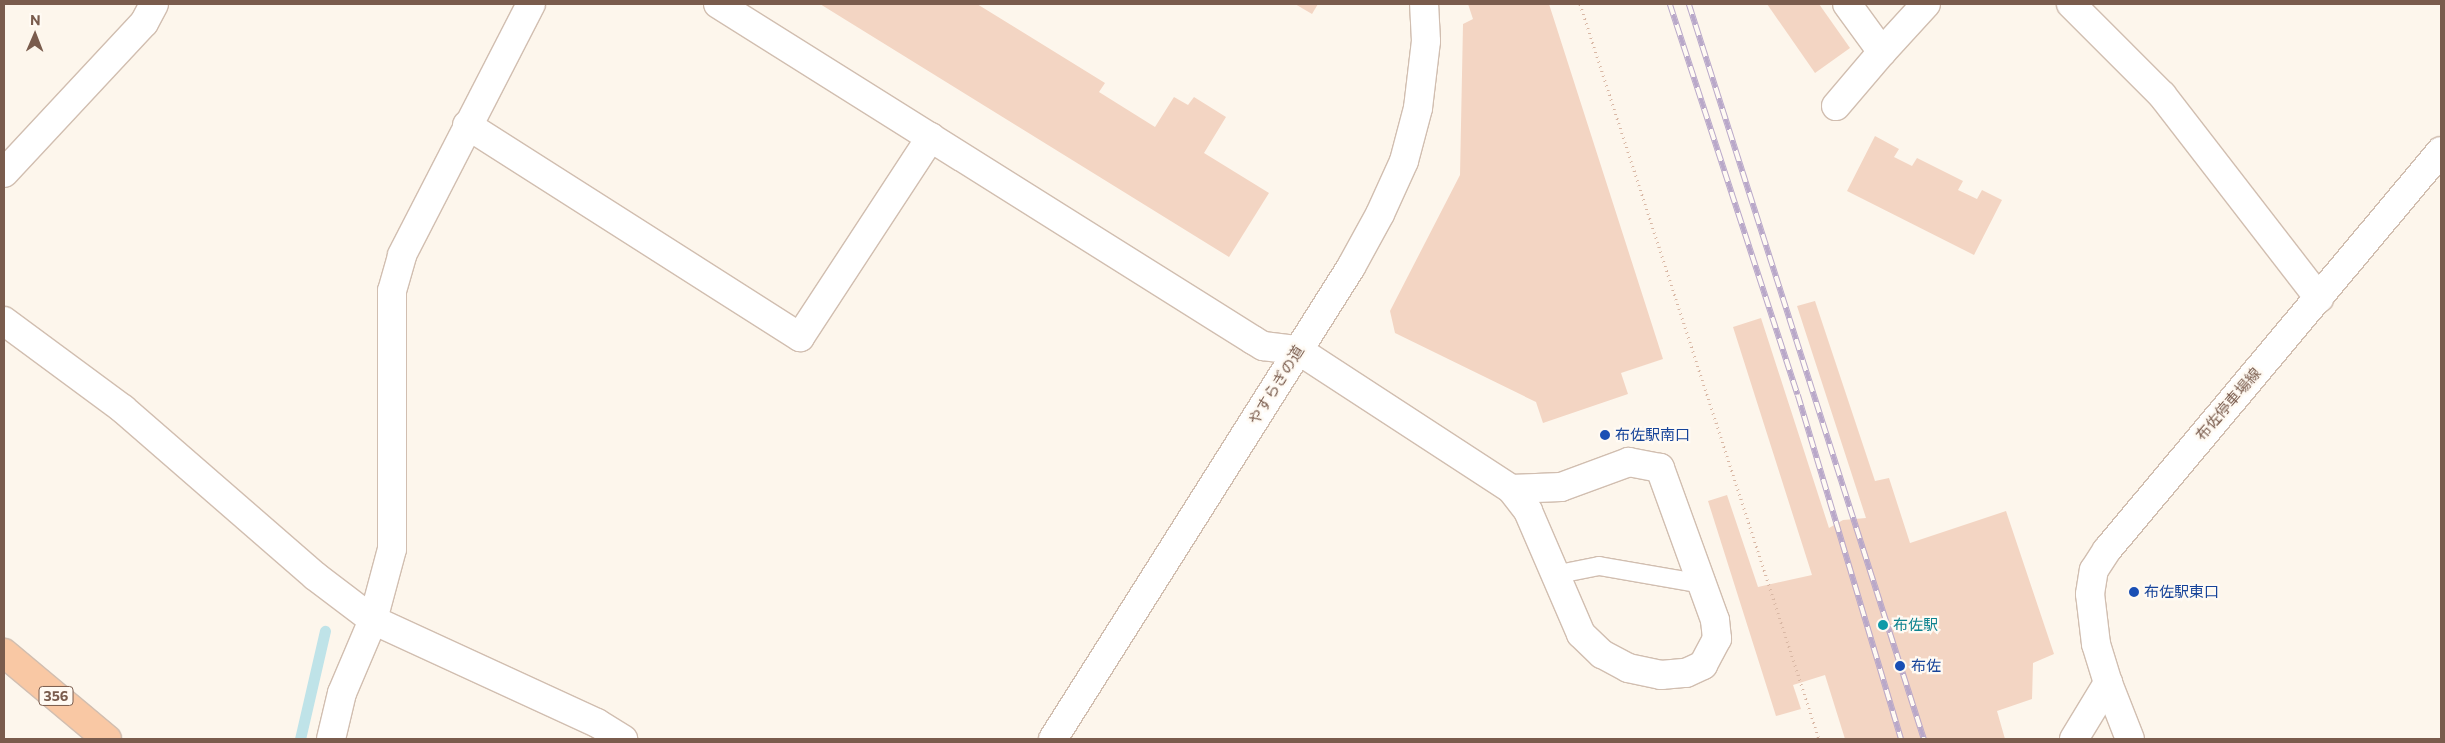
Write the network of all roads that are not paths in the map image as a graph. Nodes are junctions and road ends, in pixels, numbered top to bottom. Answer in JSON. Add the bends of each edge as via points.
{"nodes":[{"id":1,"x":154,"y":4,"type":"edge"},
{"id":2,"x":531,"y":4,"type":"edge"},
{"id":3,"x":718,"y":4,"type":"edge"},
{"id":4,"x":1424,"y":4,"type":"edge"},
{"id":5,"x":1847,"y":4,"type":"edge"},
{"id":6,"x":1926,"y":4,"type":"edge"},
{"id":7,"x":2071,"y":4,"type":"edge"},
{"id":8,"x":1882,"y":52,"type":"junction"},
{"id":9,"x":1836,"y":106,"type":"dead end"},
{"id":10,"x":467,"y":125,"type":"junction"},
{"id":11,"x":931,"y":137,"type":"junction"},
{"id":12,"x":2441,"y":151,"type":"edge"},
{"id":13,"x":4,"y":173,"type":"edge"},
{"id":14,"x":2319,"y":298,"type":"junction"},
{"id":15,"x":4,"y":321,"type":"edge"},
{"id":16,"x":1298,"y":350,"type":"junction"},
{"id":17,"x":1511,"y":489,"type":"junction"},
{"id":18,"x":1554,"y":575,"type":"junction"},
{"id":19,"x":1703,"y":584,"type":"junction"},
{"id":20,"x":373,"y":620,"type":"junction"},
{"id":21,"x":4,"y":653,"type":"edge"},
{"id":22,"x":2108,"y":683,"type":"junction"},
{"id":23,"x":107,"y":739,"type":"edge"},
{"id":24,"x":331,"y":739,"type":"edge"},
{"id":25,"x":623,"y":739,"type":"edge"},
{"id":26,"x":1053,"y":739,"type":"edge"},
{"id":27,"x":2074,"y":739,"type":"edge"},
{"id":28,"x":2130,"y":739,"type":"edge"}],
"edges":[{"from":1,"to":13,"type":"street","via":[[144,23]]},
{"from":2,"to":10,"type":"street"},
{"from":3,"to":11,"type":"street"},
{"from":4,"to":16,"type":"street","name":"やすらぎの道","via":[[1426,41],[1418,108],[1404,161],[1351,267]]},
{"from":5,"to":8,"type":"street"},
{"from":6,"to":8,"type":"street"},
{"from":7,"to":14,"type":"street","via":[[2162,95]]},
{"from":8,"to":9,"type":"street"},
{"from":10,"to":11,"type":"street","via":[[800,337]]},
{"from":10,"to":20,"type":"street","via":[[402,255],[392,291],[392,549]]},
{"from":11,"to":16,"type":"street","via":[[1263,346]]},
{"from":12,"to":14,"type":"street","name":"布佐停車場線"},
{"from":14,"to":22,"type":"street","name":"布佐停車場線","via":[[2130,519],[2094,570],[2090,616]]},
{"from":15,"to":20,"type":"street","via":[[123,409],[315,576]]},
{"from":16,"to":17,"type":"street"},
{"from":16,"to":26,"type":"street","name":"やすらぎの道"},
{"from":17,"to":18,"type":"street","via":[[1528,511]]},
{"from":17,"to":19,"type":"street","via":[[1560,487],[1629,462],[1660,468]]},
{"from":18,"to":19,"type":"lane","via":[[1599,566]]},
{"from":18,"to":19,"type":"street","via":[[1581,634],[1602,654],[1628,668],[1662,675],[1686,673],[1703,665],[1712,653],[1717,639],[1715,620]]},
{"from":20,"to":24,"type":"street","via":[[342,694]]},
{"from":20,"to":25,"type":"street","via":[[589,719]]},
{"from":21,"to":23,"type":"highway","number":"356"},
{"from":22,"to":27,"type":"street"},
{"from":22,"to":28,"type":"street","name":"布佐停車場線"}]}
